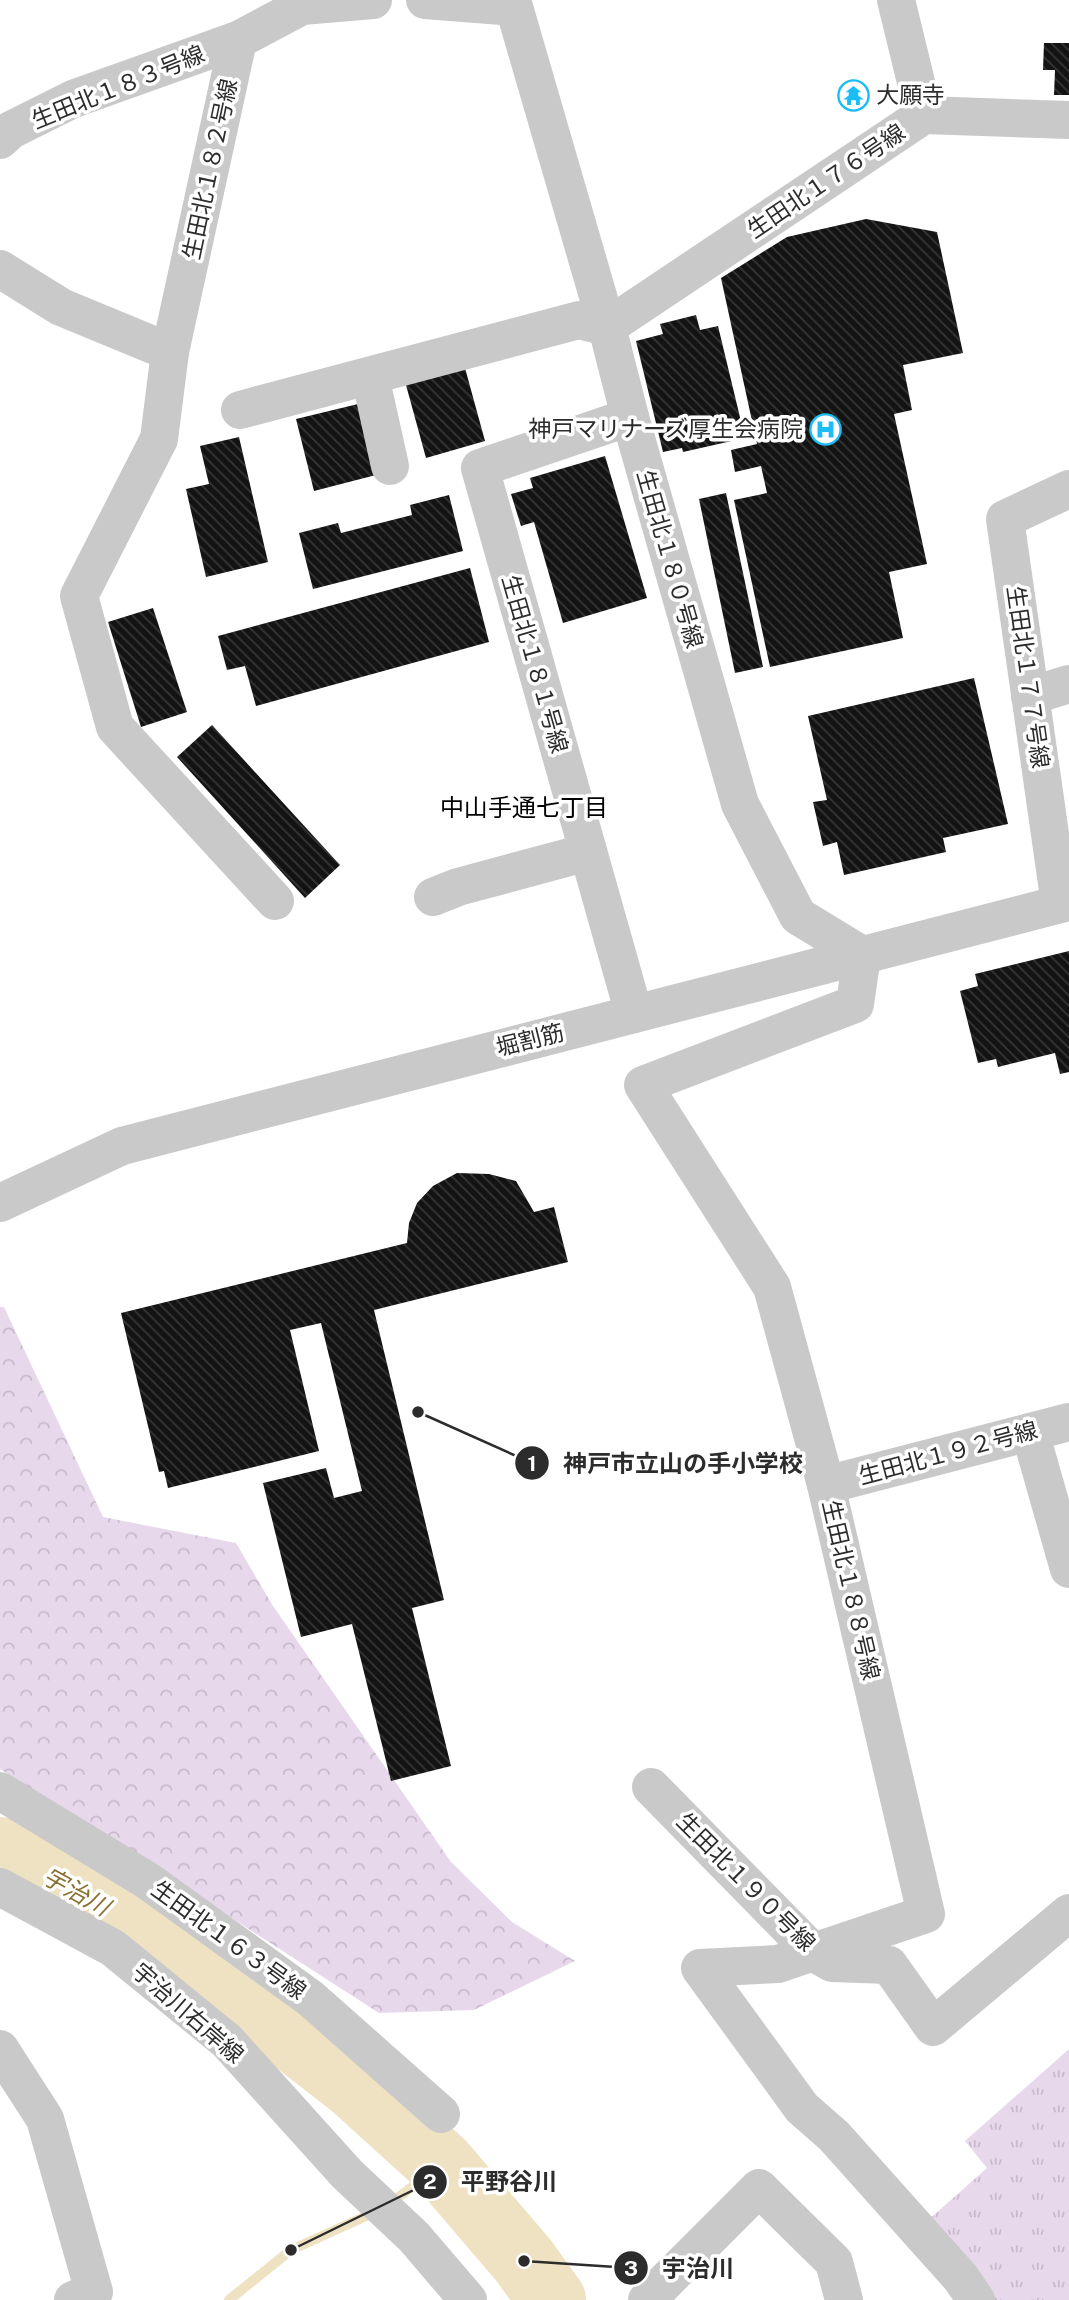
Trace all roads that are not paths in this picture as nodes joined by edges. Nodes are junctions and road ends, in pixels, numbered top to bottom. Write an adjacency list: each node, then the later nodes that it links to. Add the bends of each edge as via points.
1 (373, 0): 5 (street, via 302,6)
2 (425, 0): 4 (street)
3 (896, 0): 6 (street)
4 (512, 4): 10 (street, 生田北１８０号線)
5 (238, 40): 8 (street, 生田北１８３号線, via 73,99); 11 (street, 生田北１８２号線)
6 (924, 115): 7 (street, 生田北１７６号線); 10 (street, 生田北１７６号線)
7 (1069, 120)
8 (0, 140)
9 (0, 270): 11 (street, via 61,307)
10 (607, 327): 12 (street, via 579,320); 14 (street, 生田北１８０号線)
11 (170, 352): 21 (street, 生田北１８２号線, via 159,439 79,596 115,727)
12 (370, 376): 13 (street); 15 (street)
13 (240, 410)
14 (630, 417): 19 (street, 生田北１８１号線, via 480,468); 23 (street, 生田北１８０号線, via 740,804 798,916)
15 (390, 466)
16 (1069, 489): 18 (street, 生田北１７７号線, via 1006,519)
17 (1069, 684): 18 (street)
18 (1030, 696): 22 (street, 生田北１７７号線)
19 (588, 852): 20 (street); 24 (street, 生田北１８１号線)
20 (433, 897)
21 (275, 901)
22 (1065, 903): 23 (street, 堀割筋)
23 (862, 955): 24 (street, 堀割筋); 28 (street, 生田北１８８号線, via 855,1004 643,1085 772,1287)
24 (634, 1014): 25 (street, 堀割筋, via 122,1146)
25 (0, 1203)
26 (1069, 1422): 27 (street, 生田北１９２号線)
27 (1030, 1432): 28 (street, 生田北１９２号線); 29 (street)
28 (826, 1485): 34 (street, 生田北１８８号線, via 926,1914)
29 (1069, 1569)
30 (651, 1787): 34 (street, 生田北１９０号線)
31 (9, 1805): 36 (street, 生田北１６３号線, via 148,1881 310,1998)
32 (0, 1887): 39 (street, 宇治川右岸線, via 113,1948 227,2041)
33 (1069, 1913): 34 (street, 生田北１９０号線, via 933,2027 889,1965 832,1963)
34 (813, 1952): 41 (street, via 778,1964 700,1968 802,2108 834,2136)
35 (0, 2049): 38 (street, via 45,2119 94,2292)
36 (441, 2114)
37 (654, 2297): 40 (street, via 759,2188 834,2262)
38 (73, 2300)
39 (468, 2300)
40 (844, 2300)
41 (976, 2300)

